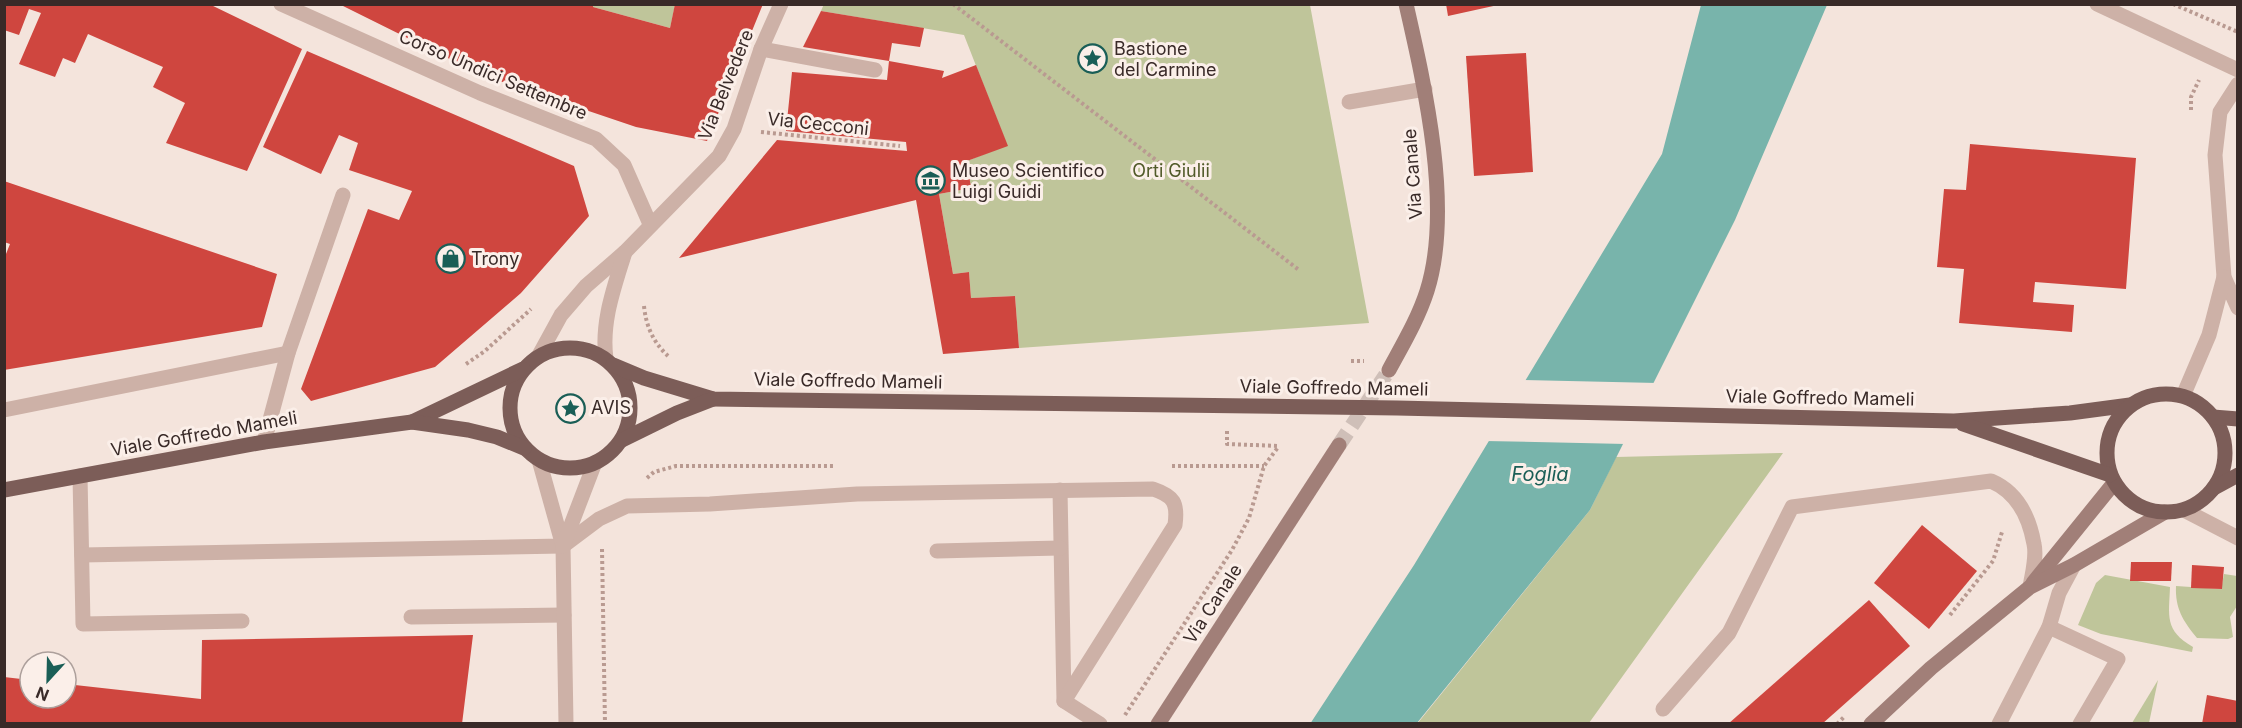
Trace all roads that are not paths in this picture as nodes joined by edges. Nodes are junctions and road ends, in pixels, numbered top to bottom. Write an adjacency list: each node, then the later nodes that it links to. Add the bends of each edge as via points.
1 (281, 4): 5 (street, Corso Undici Settembre)
2 (781, 4): 6 (street, Via Belvedere)
3 (1406, 4): 10 (street, Via Canale)
4 (2097, 4): 8 (street)
5 (311, 11): 13 (street, Corso Undici Settembre, via 480,93 596,139 624,165)
6 (761, 49): 7 (street); 13 (street, Via Belvedere, via 734,129 719,156)
7 (875, 70)
8 (2238, 70)
9 (2238, 84): 15 (street, via 2220,112 2215,155)
10 (1425, 89): 11 (street); 21 (street, Via Canale, via 1437,204 1434,258 1428,290)
11 (1349, 102)
12 (343, 195): 17 (street)
13 (650, 224): 14 (street, Via Belvedere)
14 (625, 252): 18 (street, Via Belvedere, via 586,286 561,315); 19 (street, Via Belvedere, via 603,337)
15 (2224, 277): 16 (street); 22 (street, via 2209,335)
16 (2238, 308)
17 (288, 353): 25 (street); 31 (street)
18 (538, 357): 19 (main road, Viale Goffredo Mameli, via 572,348 590,351); 20 (main road, Viale Goffredo Mameli)
19 (609, 362): 23 (main road, Viale Goffredo Mameli, via 644,378); 30 (main road, via 625,381 630,401 629,421)
20 (523, 369): 29 (main road, Viale Goffredo Mameli); 33 (main road, Viale Goffredo Mameli, via 514,383 509,417)
21 (1389, 370)
22 (2183, 396): 24 (main road, via 2146,396); 26 (main road, via 2200,404)
23 (713, 399): 28 (main road, Viale Goffredo Mameli, via 1397,408); 30 (main road, Viale Goffredo Mameli)
24 (2130, 405): 28 (main road, Viale Goffredo Mameli); 38 (main road, via 2116,418 2108,436 2106,455)
25 (4, 410)
26 (2213, 417): 27 (main road); 39 (main road, via 2226,453)
27 (2238, 419)
28 (1954, 421): 38 (main road, Viale Goffredo Mameli)
29 (412, 422): 31 (main road, Viale Goffredo Mameli); 33 (main road, Viale Goffredo Mameli, via 468,430)
30 (622, 440): 35 (main road, Viale Goffredo Mameli)
31 (264, 442): 36 (main road, Viale Goffredo Mameli)
32 (1339, 445): 59 (street, Via Canale)
33 (524, 448): 34 (main road, Viale Goffredo Mameli)
34 (539, 460): 35 (main road, Viale Goffredo Mameli, via 575,469); 45 (street)
35 (594, 465): 45 (street)
36 (80, 476): 40 (main road, Viale Goffredo Mameli); 48 (street)
37 (2238, 476): 39 (main road)
38 (2112, 479): 43 (main road, via 2127,498 2145,509); 50 (street)
39 (2214, 488): 42 (main road)
40 (4, 490)
41 (1060, 490): 45 (street, via 857,494 627,506 599,519); 46 (street); 55 (street, via 1153,489 1168,494 1177,509 1175,525)
42 (2184, 510): 43 (main road); 44 (street)
43 (2165, 513): 49 (street)
44 (2238, 538)
45 (563, 546): 48 (street); 51 (street)
46 (1060, 548): 47 (street); 55 (street)
47 (937, 551)
48 (82, 555): 53 (street, via 83,624)
49 (2074, 565): 50 (street); 54 (street)
50 (2030, 587): 56 (street, via 2035,545 2018,500 2006,487 1991,481 1792,507 1729,633); 60 (street)
51 (564, 615): 52 (street); 57 (street)
52 (411, 617)
53 (242, 621)
54 (2049, 627): 61 (street); 62 (street, via 2118,659)
55 (1064, 701): 58 (street)
56 (1663, 709)
57 (566, 723)
58 (1100, 723)
59 (1158, 723)
60 (1871, 723)
61 (1999, 723)
62 (2080, 723)

